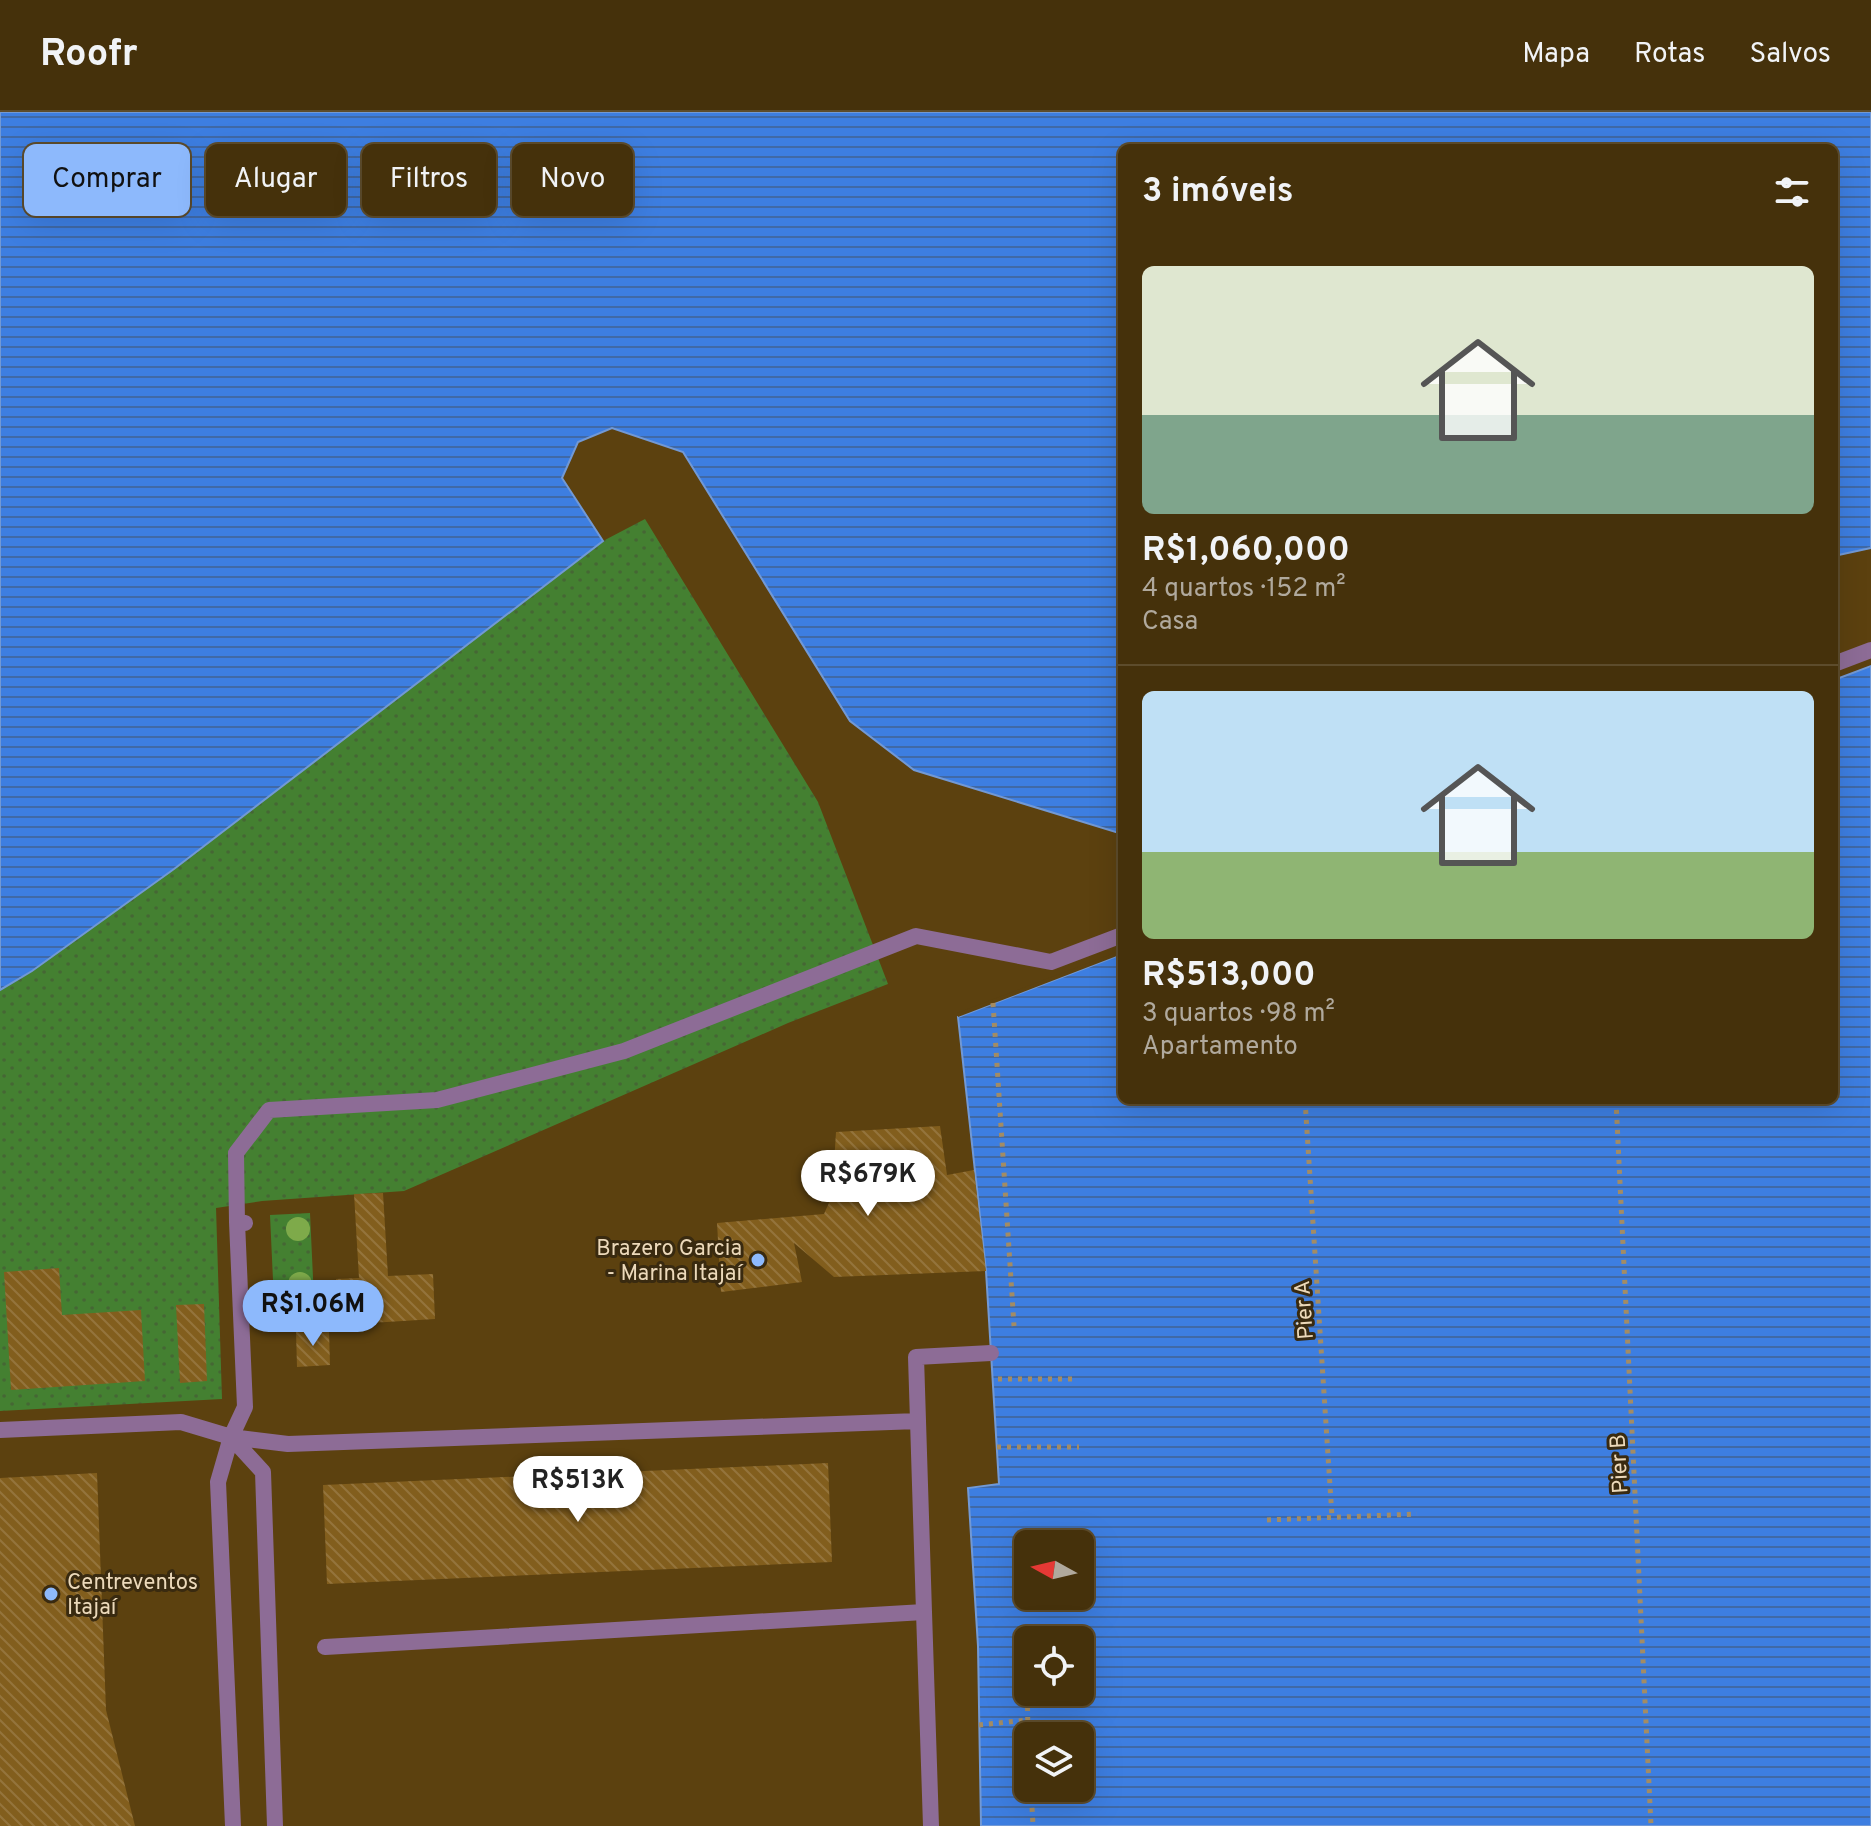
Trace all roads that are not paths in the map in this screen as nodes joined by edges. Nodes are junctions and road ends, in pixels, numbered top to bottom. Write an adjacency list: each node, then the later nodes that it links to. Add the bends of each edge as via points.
1 (1871, 650): 2 (lane)
2 (1838, 662)
3 (1118, 937): 7 (lane, via 1051,962 916,936 624,1051 437,1100 269,1110 236,1153 245,1407)
4 (991, 1353): 5 (lane, via 916,1357)
5 (918, 1421): 7 (lane, via 288,1444); 8 (lane)
6 (0, 1430): 7 (lane, via 181,1422)
7 (231, 1437): 10 (lane, via 218,1482); 11 (lane, via 263,1472)
8 (924, 1612): 9 (lane); 12 (lane)
9 (325, 1647)
10 (233, 1826)
11 (275, 1826)
12 (931, 1826)

